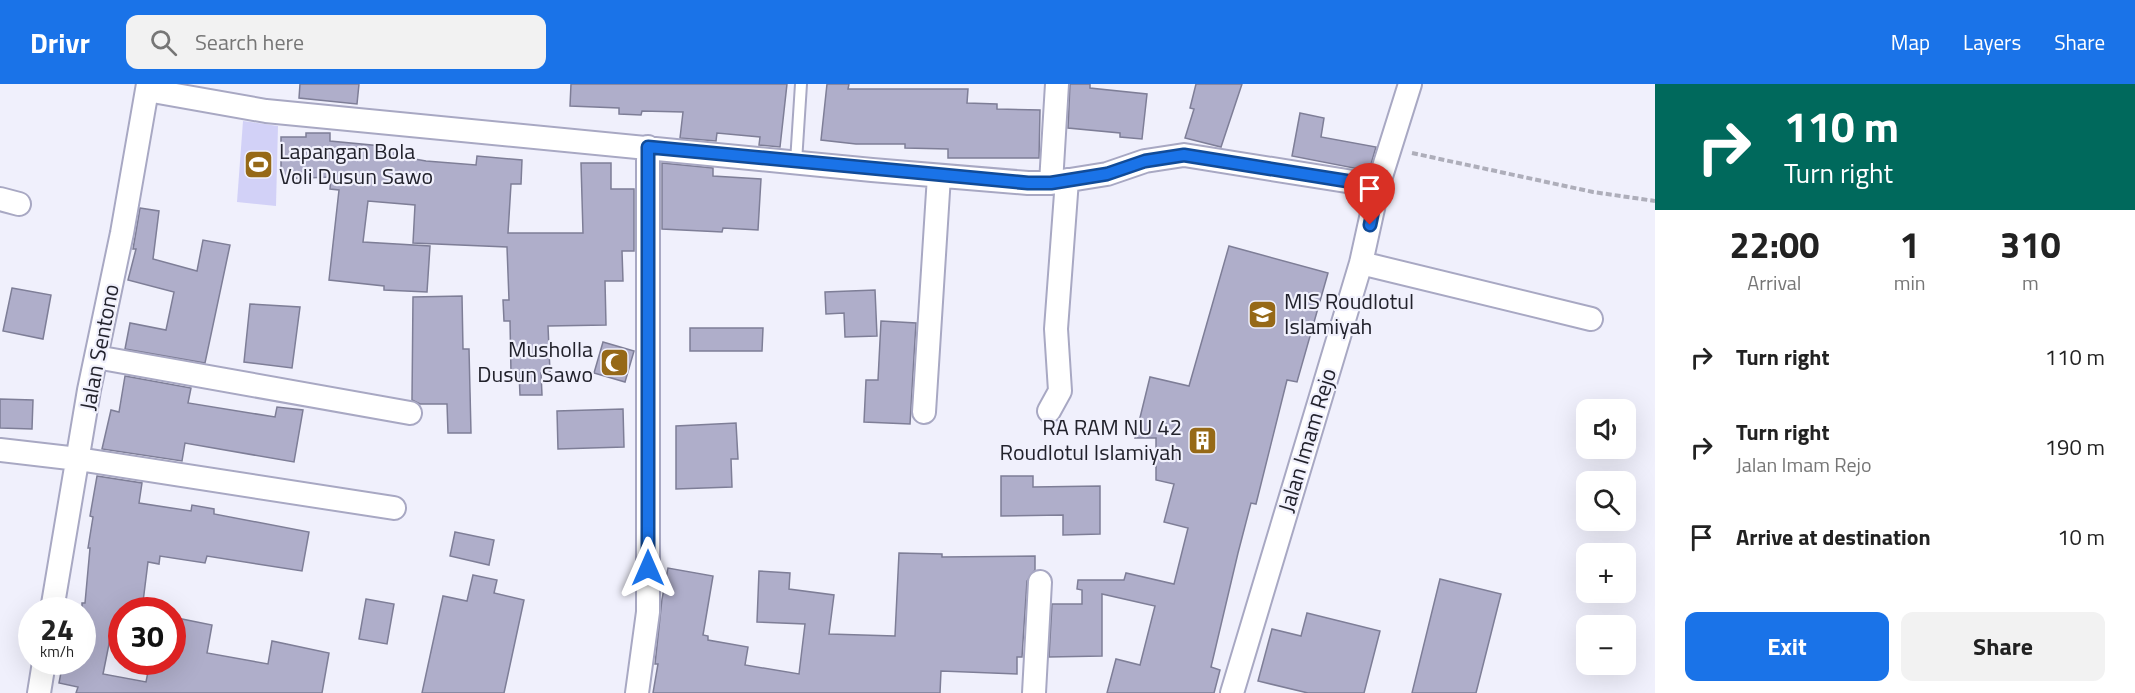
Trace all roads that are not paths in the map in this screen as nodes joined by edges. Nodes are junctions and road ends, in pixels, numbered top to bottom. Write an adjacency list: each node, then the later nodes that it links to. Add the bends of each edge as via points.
1 (801, 84): 6 (lane)
2 (1058, 84): 8 (street)
3 (1410, 84): 9 (street, Jalan Imam Rejo)
4 (148, 87): 5 (street, via 266,111); 12 (street, Jalan Sentono)
5 (648, 147): 6 (street); 23 (street, via 648,612)
6 (796, 162): 7 (street)
7 (939, 176): 8 (street); 15 (street)
8 (1059, 181): 9 (street, via 1184,155); 13 (street, via 1056,329 1060,392)
9 (1378, 186): 10 (street, Jalan Imam Rejo)
10 (1361, 264): 11 (street); 25 (street, Jalan Imam Rejo)
11 (1591, 319)
12 (96, 357): 14 (street); 17 (street, Jalan Sentono)
13 (1049, 411)
14 (410, 412)
15 (924, 412)
16 (0, 450): 17 (street)
17 (78, 459): 18 (street); 20 (street, Jalan Sentono)
18 (394, 508)
19 (1040, 582): 24 (street)
20 (54, 597)
21 (42, 675): 22 (street)
22 (39, 693)
23 (637, 693)
24 (1034, 693)
25 (1232, 693)

